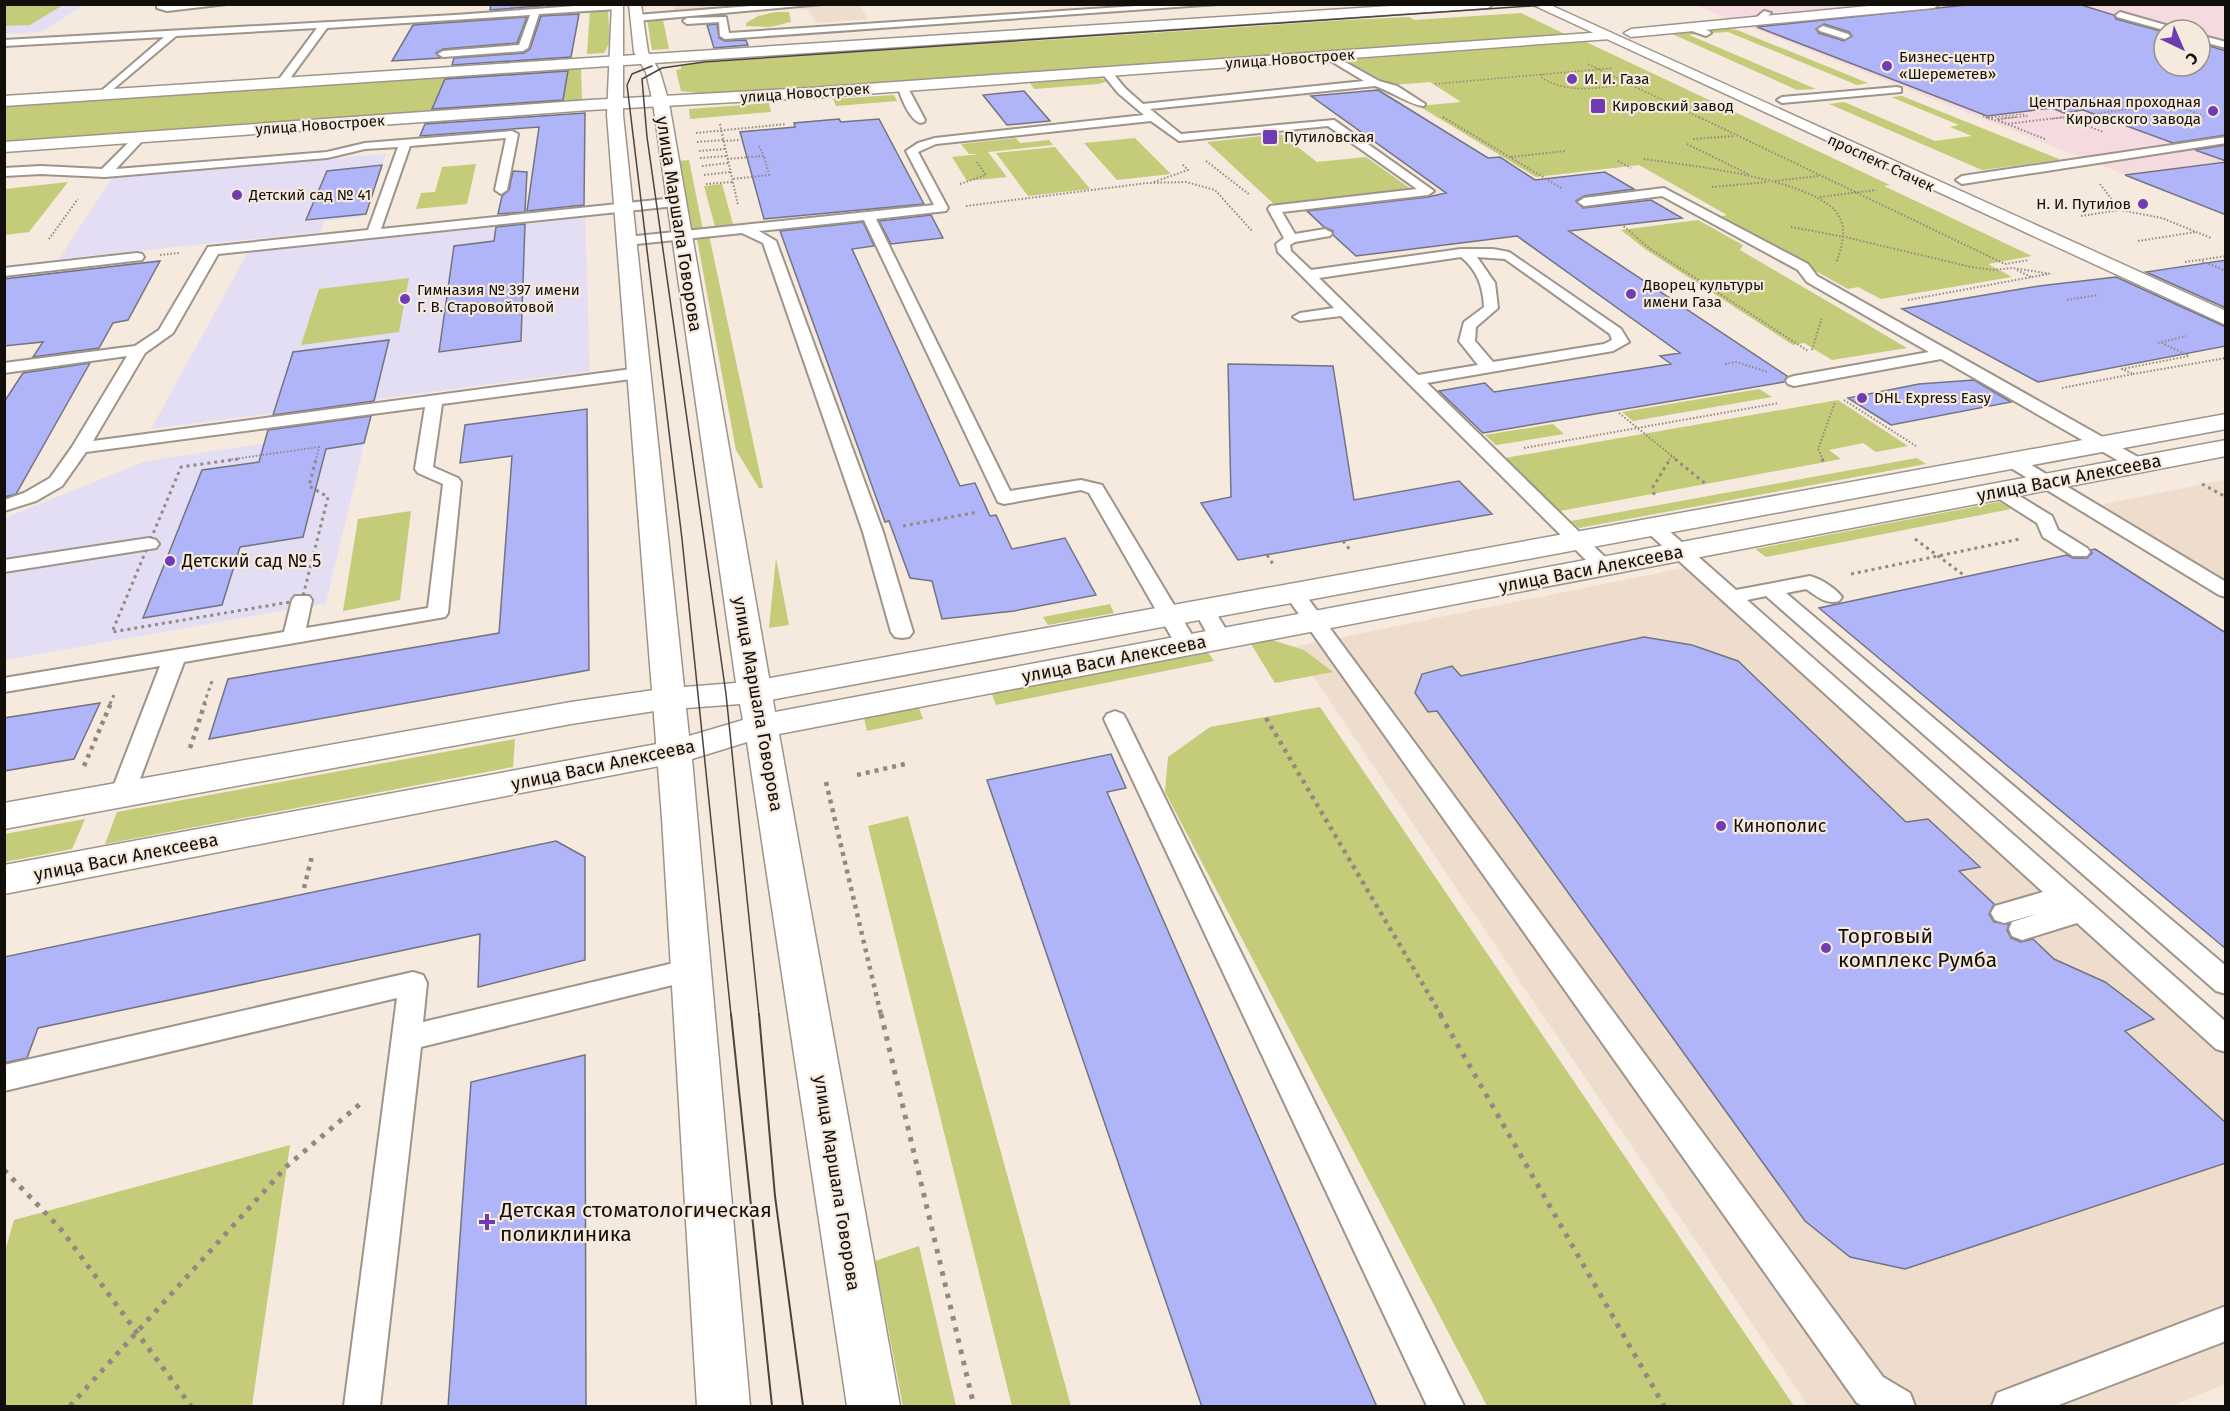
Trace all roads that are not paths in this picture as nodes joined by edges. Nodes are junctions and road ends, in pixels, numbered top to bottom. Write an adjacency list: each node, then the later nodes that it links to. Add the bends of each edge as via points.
1 (162, 4): 10 (lane, via 167,8)
2 (223, 4): 10 (lane)
3 (483, 4): 17 (lane)
4 (818, 4): 13 (lane)
5 (1214, 4): 12 (lane)
6 (1488, 4): 20 (street)
7 (1537, 4): 29 (street, проспект Стачек)
8 (1566, 4): 27 (street, проспект Стачек)
9 (1934, 4): 24 (street, via 1798,20 1764,17)
10 (216, 5): 16 (lane)
11 (617, 5): 14 (lane); 38 (street)
12 (1209, 5): 20 (lane); 23 (lane, via 975,16)
13 (635, 11): 37 (street, улица Маршала Говорова, via 641,52)
14 (535, 12): 17 (lane); 35 (lane, via 523,48)
15 (2120, 15): 22 (lane)
16 (204, 16)
17 (477, 16): 18 (lane)
18 (455, 18): 21 (lane); 35 (lane)
19 (687, 21): 23 (lane, via 723,19 725,36)
20 (1229, 21): 32 (street)
21 (325, 24): 26 (lane); 41 (lane)
22 (2152, 24)
23 (901, 26): 32 (lane)
24 (1692, 28): 27 (street); 28 (lane)
25 (1823, 28): 30 (lane)
26 (174, 33): 31 (lane); 47 (lane)
27 (1631, 33): 49 (street, проспект Стачек)
28 (1706, 33)
29 (1605, 36): 36 (street, улица Новостроек); 84 (street, проспект Стачек)
30 (1845, 36)
31 (25, 42): 33 (lane); 34 (lane)
32 (910, 42): 37 (street)
33 (4, 43)
34 (10, 53)
35 (443, 54): 39 (lane)
36 (1329, 56): 40 (street, улица Новостроек); 42 (lane)
37 (646, 59): 38 (street); 51 (street, улица Маршала Говорова)
38 (617, 61): 39 (street); 52 (street)
39 (433, 72): 41 (street)
40 (1106, 72): 43 (street, улица Новостроек); 54 (lane)
41 (282, 82): 47 (street)
42 (1375, 83): 53 (lane, via 1393,88); 54 (lane)
43 (902, 86): 51 (street, улица Новостроек); 59 (lane)
44 (1833, 86): 46 (lane)
45 (1897, 90): 46 (lane)
46 (1850, 93): 49 (lane); 50 (lane)
47 (105, 94): 48 (street)
48 (4, 100)
49 (1782, 100): 65 (street, проспект Стачек)
50 (1866, 100)
51 (661, 103): 52 (street, улица Новостроек); 68 (street, улица Маршала Говорова)
52 (614, 104): 56 (street, улица Новостроек); 70 (street)
53 (1420, 104)
54 (1141, 106): 55 (lane)
55 (1154, 117): 59 (lane); 77 (lane, via 1179,138 1330,122 1428,191 1274,209)
56 (378, 120): 57 (street, улица Новостроек); 61 (lane)
57 (139, 138): 62 (street, улица Новостроек); 64 (lane)
58 (2226, 140): 65 (lane)
59 (935, 141): 71 (lane, via 912,151 942,208)
60 (405, 143): 61 (lane); 66 (lane, via 512,134); 73 (lane)
61 (365, 146): 64 (lane, via 327,155)
62 (4, 147)
63 (4, 172): 64 (lane)
64 (105, 172)
65 (1962, 180): 67 (street, проспект Стачек)
66 (501, 190)
67 (1995, 194)
68 (675, 202): 70 (lane); 75 (street, улица Маршала Говорова)
69 (1584, 202): 86 (lane, via 1664,192 1803,267 1812,279)
70 (624, 207): 73 (lane); 76 (street)
71 (868, 216): 72 (lane); 116 (lane, via 1004,498 1081,485 1096,489)
72 (744, 229): 75 (lane); 118 (lane, via 769,241 873,532)
73 (373, 232): 85 (lane, via 213,249 165,333)
74 (1324, 233): 77 (lane)
75 (681, 236): 76 (lane); 125 (street, улица Маршала Говорова)
76 (627, 242): 89 (street)
77 (1287, 242): 81 (lane, via 1285,252)
78 (1465, 253): 81 (lane); 88 (lane, via 1483,269 1491,293 1491,308 1470,325 1467,341); 88 (lane, via 1509,256 1616,332 1621,342 1608,348)
79 (137, 257): 80 (lane)
80 (4, 272)
81 (1308, 274): 82 (lane)
82 (1345, 311): 83 (lane); 91 (lane)
83 (1300, 317)
84 (2226, 319)
85 (139, 351): 87 (lane); 95 (lane)
86 (1942, 354): 90 (lane); 94 (lane)
87 (4, 368)
88 (1489, 368): 91 (lane)
89 (639, 373): 92 (lane); 124 (street)
90 (1801, 379)
91 (1415, 380): 103 (lane)
92 (434, 400): 95 (lane); 119 (lane, via 424,469 452,482 438,613)
93 (2226, 421): 94 (street, улица Васи Алексеева)
94 (2103, 444): 97 (street, улица Васи Алексеева); 98 (lane)
95 (80, 448): 101 (lane, via 56,482)
96 (2226, 448): 98 (street, улица Васи Алексеева)
97 (2012, 461): 99 (lane); 102 (street, улица Васи Алексеева)
98 (2139, 465): 99 (street, улица Васи Алексеева)
99 (2046, 482): 100 (street, улица Васи Алексеева); 110 (lane)
100 (2000, 491): 105 (street, улица Васи Алексеева); 106 (lane, via 2045,520 2050,533)
101 (4, 506)
102 (1654, 513): 103 (street, улица Васи Алексеева); 105 (lane)
103 (1578, 541): 108 (lane); 111 (street, улица Васи Алексеева)
104 (149, 544): 107 (lane)
105 (1681, 552): 108 (street, улица Васи Алексеева); 112 (lane)
106 (2080, 552)
107 (4, 566)
108 (1603, 566): 117 (street, улица Васи Алексеева)
109 (1769, 588): 112 (lane); 113 (lane, via 1810,582); 134 (lane)
110 (2226, 591)
111 (1294, 593): 115 (street, улица Васи Алексеева); 117 (lane)
112 (1731, 597): 131 (lane)
113 (1832, 597)
114 (302, 600): 119 (lane)
115 (1204, 610): 116 (street, улица Васи Алексеева); 120 (lane)
116 (1171, 615): 121 (lane); 125 (street, улица Васи Алексеева)
117 (1313, 621): 120 (street, улица Васи Алексеева); 143 (lane, via 1870,1390)
118 (902, 632)
119 (293, 637): 122 (lane)
120 (1221, 639): 121 (street, улица Васи Алексеева)
121 (1187, 645): 125 (street, улица Васи Алексеева)
122 (175, 656): 123 (lane); 128 (lane)
123 (4, 685)
124 (668, 699): 125 (street, улица Васи Алексеева); 127 (street); 128 (street, улица Васи Алексеева)
125 (758, 709): 127 (street, улица Васи Алексеева); 141 (street, улица Маршала Говорова)
126 (1115, 719): 142 (lane)
127 (673, 753): 130 (street, улица Васи Алексеева); 133 (street)
128 (122, 795): 129 (street, улица Васи Алексеева)
129 (4, 816)
130 (4, 880)
131 (2073, 903): 132 (lane); 135 (lane)
132 (2013, 921)
133 (691, 970): 136 (lane); 140 (street)
134 (2226, 983)
135 (2226, 1040)
136 (405, 1052): 137 (lane, via 413,983); 139 (lane)
137 (4, 1078)
138 (2226, 1323): 144 (lane)
139 (362, 1407)
140 (723, 1407)
141 (874, 1407)
142 (1446, 1407)
143 (1897, 1407)
144 (2010, 1407)

